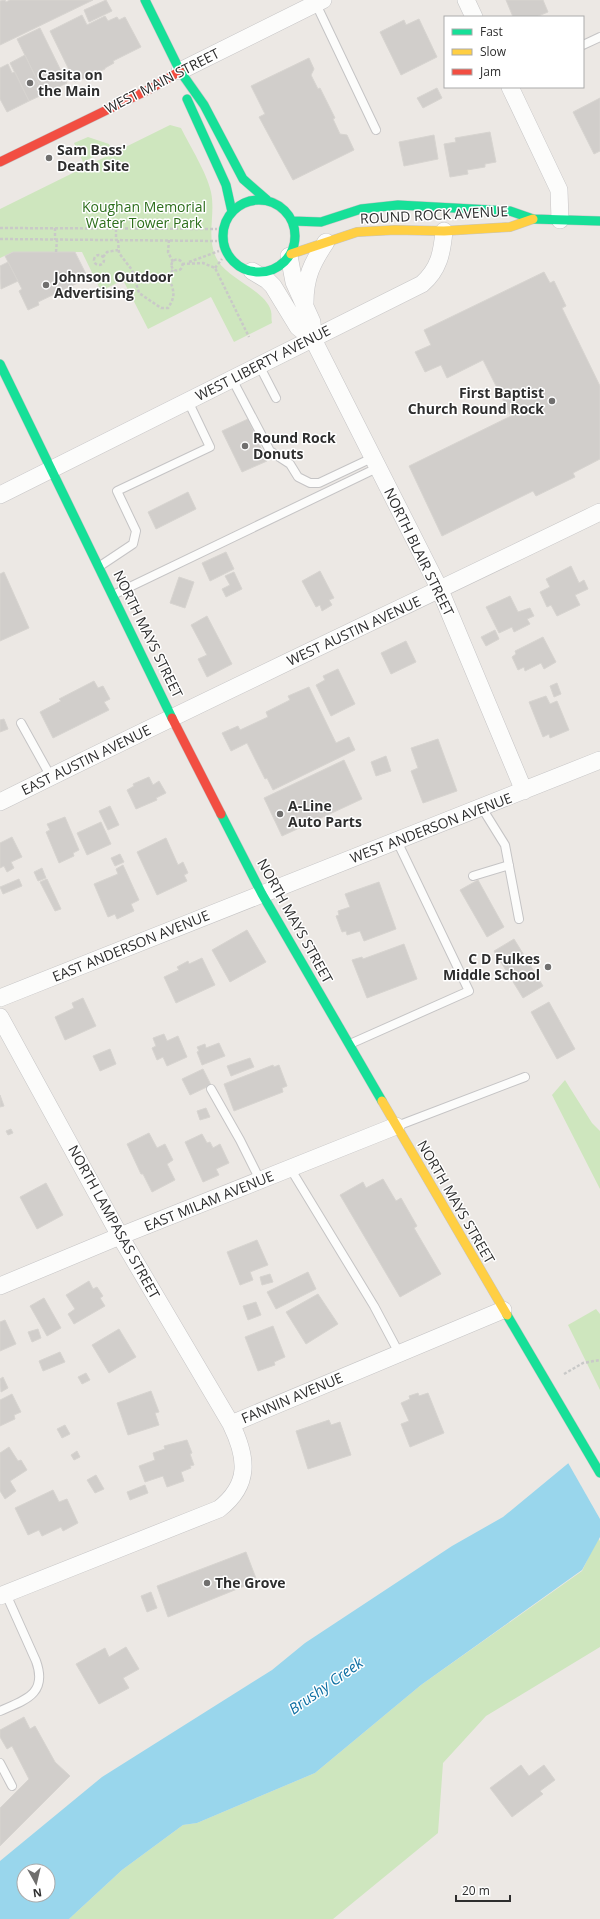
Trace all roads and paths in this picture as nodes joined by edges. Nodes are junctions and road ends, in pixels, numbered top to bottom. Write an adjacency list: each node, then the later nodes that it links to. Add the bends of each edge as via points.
1 (145, 0): 7 (street)
2 (466, 0): 4 (street)
3 (320, 2): 7 (street, WEST MAIN STREET); 9 (lane)
4 (474, 16)
5 (600, 37): 6 (lane)
6 (584, 45)
7 (180, 71): 10 (street, WEST MAIN STREET, via 152,88); 11 (street, via 204,105 242,179); 12 (street, via 190,108 226,185)
8 (510, 88): 14 (street, via 559,190)
9 (376, 130)
10 (0, 162)
11 (267, 200): 12 (street, via 254,200 242,204); 15 (street, via 288,213)
12 (232, 212): 39 (street, via 223,235 224,247 235,263)
13 (533, 219): 14 (street, ROUND ROCK AVENUE); 15 (street, ROUND ROCK AVENUE, via 510,212 398,204 361,209 322,222); 21 (street, ROUND ROCK AVENUE, via 510,227)
14 (560, 220): 16 (street, ROUND ROCK AVENUE)
15 (292, 221): 31 (street, via 296,236 295,246)
16 (600, 221)
17 (0, 228): 18 (path)
18 (55, 228): 19 (path); 23 (path)
19 (116, 229): 20 (path); 24 (path)
20 (217, 229)
21 (444, 231): 27 (street, ROUND ROCK AVENUE, via 357,232); 42 (street, WEST LIBERTY AVENUE, via 438,264 422,284)
22 (0, 239): 23 (path)
23 (56, 240): 24 (path); 30 (path)
24 (117, 240): 25 (path); 28 (path)
25 (169, 240): 26 (path); 34 (path, via 168,252)
26 (217, 241)
27 (326, 242): 31 (street, ROUND ROCK AVENUE); 40 (street, via 306,279)
28 (118, 250): 32 (path, via 110,251); 38 (path, via 132,270 140,295 163,308 168,308 174,298 169,278)
29 (219, 251): 35 (path)
30 (56, 252)
31 (290, 255): 39 (street, via 276,268); 40 (street, NORTH BLAIR STREET, via 294,282)
32 (103, 257)
33 (222, 259): 37 (path)
34 (173, 262): 36 (path, via 177,260); 38 (path)
35 (186, 263): 36 (path); 37 (path, via 203,263)
36 (182, 264): 38 (path, via 180,270)
37 (215, 268): 41 (path)
38 (173, 269)
39 (252, 272): 42 (street, NORTH BLAIR STREET, via 273,286 298,327)
40 (305, 306): 42 (street, NORTH BLAIR STREET, via 312,322)
41 (249, 337)
42 (313, 339): 44 (street, WEST LIBERTY AVENUE); 48 (street, NORTH BLAIR STREET)
43 (0, 364): 49 (street, NORTH MAYS STREET)
44 (259, 365): 45 (street, WEST LIBERTY AVENUE); 46 (lane)
45 (232, 378): 47 (street, WEST LIBERTY AVENUE); 48 (lane, via 270,451 290,464 298,477 310,483 319,483)
46 (276, 398)
47 (188, 401): 49 (street, WEST LIBERTY AVENUE); 52 (lane, via 210,447 117,491 136,531 133,544)
48 (374, 463): 53 (street, NORTH BLAIR STREET); 54 (lane)
49 (52, 470): 50 (street, WEST LIBERTY AVENUE); 52 (street, NORTH MAYS STREET)
50 (0, 495)
51 (600, 512): 53 (street, WEST AUSTIN AVENUE)
52 (100, 566): 54 (street, NORTH MAYS STREET)
53 (440, 590): 55 (street, WEST AUSTIN AVENUE); 59 (street, NORTH BLAIR STREET)
54 (113, 595): 55 (street, NORTH MAYS STREET)
55 (172, 717): 58 (street, EAST AUSTIN AVENUE); 65 (street, NORTH MAYS STREET)
56 (21, 723): 58 (lane)
57 (600, 760): 59 (street, WEST ANDERSON AVENUE)
58 (51, 777): 60 (street, EAST AUSTIN AVENUE)
59 (524, 791): 61 (street, WEST ANDERSON AVENUE)
60 (0, 802)
61 (482, 808): 62 (street, WEST ANDERSON AVENUE); 63 (lane, via 505,845)
62 (397, 841): 65 (street, WEST ANDERSON AVENUE); 69 (lane, via 469,991)
63 (509, 865): 64 (lane); 66 (lane)
64 (473, 876)
65 (262, 894): 67 (street, EAST ANDERSON AVENUE); 69 (street, NORTH MAYS STREET)
66 (519, 919)
67 (0, 998)
68 (0, 1017): 75 (street, NORTH LAMPASAS STREET)
69 (349, 1045): 72 (street, NORTH MAYS STREET)
70 (525, 1077): 72 (lane)
71 (210, 1089): 74 (lane)
72 (396, 1126): 73 (street, EAST MILAM AVENUE); 77 (street, NORTH MAYS STREET)
73 (290, 1168): 74 (street, EAST MILAM AVENUE); 78 (lane, via 374,1306)
74 (260, 1180): 75 (street, EAST MILAM AVENUE)
75 (120, 1236): 76 (street, EAST MILAM AVENUE); 81 (street, NORTH LAMPASAS STREET)
76 (0, 1286)
77 (503, 1310): 78 (street, FANNIN AVENUE); 80 (street, NORTH MAYS STREET)
78 (399, 1353): 81 (street, FANNIN AVENUE)
79 (600, 1360): 80 (path, via 584,1363)
80 (548, 1383): 82 (street, NORTH MAYS STREET)
81 (231, 1424): 83 (street, FANNIN AVENUE, via 243,1456 242,1478 234,1495 219,1509)
82 (600, 1473)
83 (3, 1595): 84 (lane, via 36,1661 39,1678 34,1693 29,1698)
84 (0, 1711)
85 (0, 1763): 86 (lane)
86 (12, 1786)

